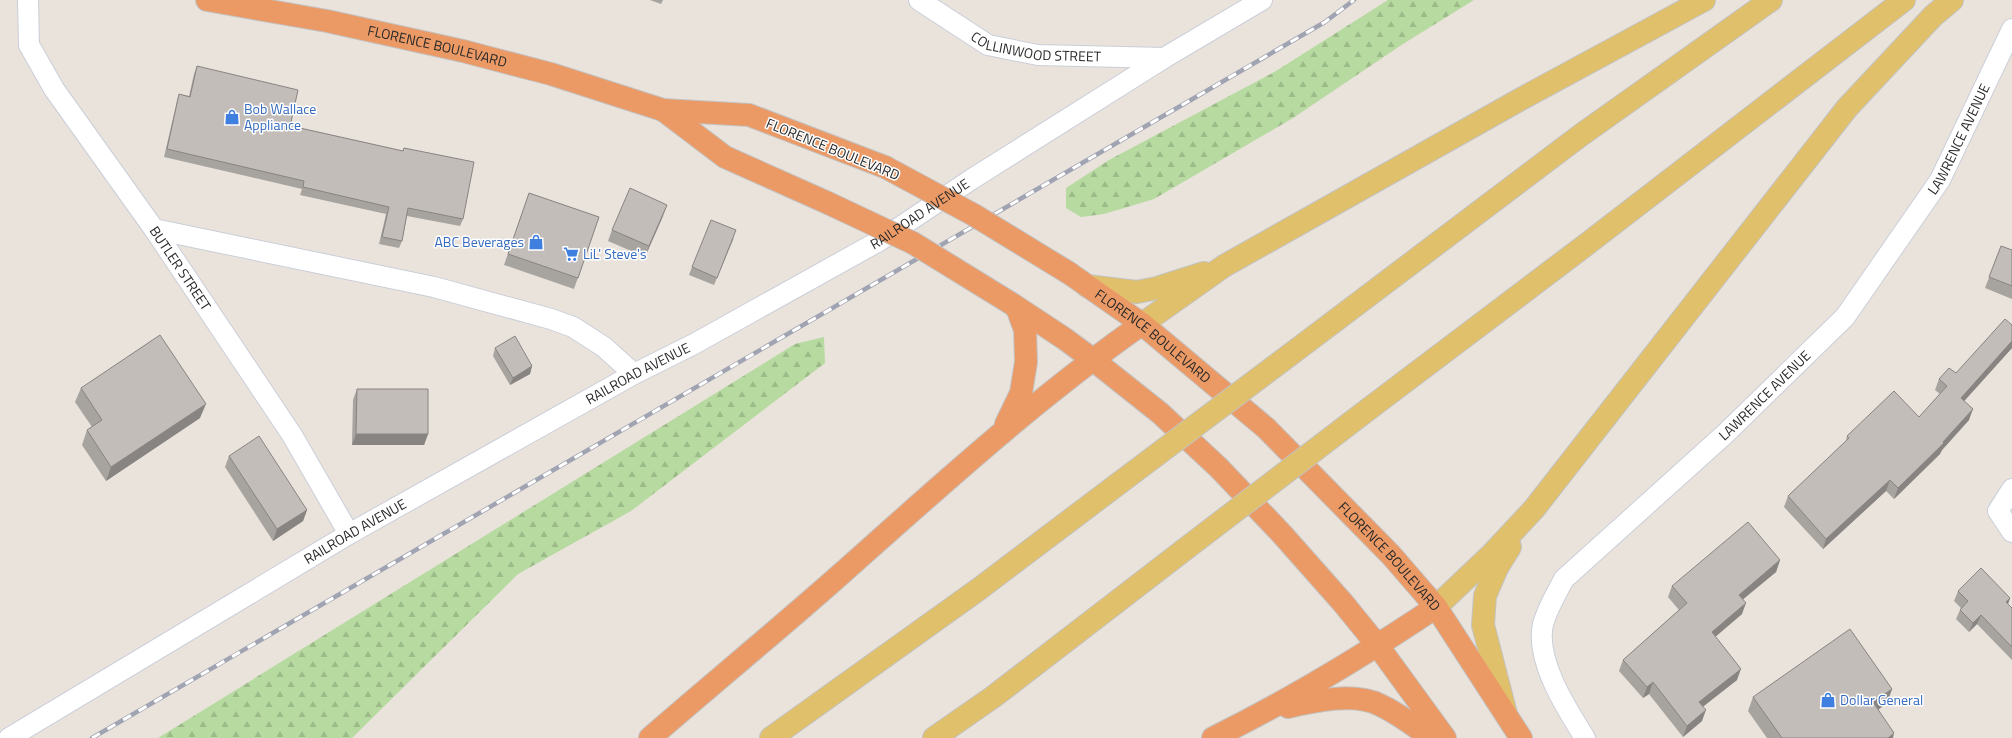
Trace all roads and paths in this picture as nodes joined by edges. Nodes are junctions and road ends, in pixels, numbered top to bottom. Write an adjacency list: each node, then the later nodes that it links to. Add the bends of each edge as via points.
1 (28, 0): 13 (street, BUTLER STREET, via 29,46 54,89)
2 (207, 0): 9 (highway, FLORENCE BOULEVARD)
3 (919, 0): 11 (street, COLLINWOOD STREET, via 988,45 1038,55)
4 (1262, 0): 11 (street, RAILROAD AVENUE)
5 (1704, 0): 14 (main road, via 1521,98)
6 (1771, 0): 31 (main road, bridge, via 1581,135 978,589)
7 (1904, 0): 32 (main road, bridge, via 993,697)
8 (1952, 0): 22 (main road, via 1933,16 1847,108)
9 (237, 3): 12 (highway, FLORENCE BOULEVARD, via 464,51 551,74)
10 (2012, 29): 37 (street, LAWRENCE AVENUE, via 1940,180 1845,317 1725,434 1564,579 1550,603 1543,626 1543,653 1553,681)
11 (1164, 58): 19 (street, RAILROAD AVENUE, via 879,241 694,344)
12 (663, 110): 15 (highway, FLORENCE BOULEVARD, bridge, via 749,115 885,167 974,215); 16 (highway, FLORENCE BOULEVARD, bridge, via 725,157 913,243)
13 (154, 229): 19 (street, via 434,287 544,317 573,328 604,347); 24 (street, BUTLER STREET, via 292,435)
14 (1224, 266): 15 (main road, via 1179,282 1137,292); 17 (main road)
15 (1087, 286): 17 (highway, FLORENCE BOULEVARD)
16 (1014, 306): 18 (highway, FLORENCE BOULEVARD); 20 (highway, via 1025,330 1026,362 1021,393)
17 (1142, 324): 18 (highway); 25 (highway, FLORENCE BOULEVARD, via 1266,428 1391,555)
18 (1092, 359): 20 (highway); 26 (highway, FLORENCE BOULEVARD, via 1160,413 1218,468 1282,533)
19 (634, 374): 24 (street, RAILROAD AVENUE)
20 (1002, 431): 30 (highway, via 804,607)
21 (2012, 489): 23 (street, via 1998,511)
22 (1534, 509): 25 (main road, via 1492,554); 28 (main road, via 1497,568 1485,596 1482,625)
23 (2012, 532)
24 (349, 534): 29 (street, RAILROAD AVENUE)
25 (1436, 607): 26 (highway); 28 (highway, FLORENCE BOULEVARD)
26 (1378, 646): 27 (highway); 35 (highway, FLORENCE BOULEVARD)
27 (1265, 712): 33 (highway); 34 (highway, via 1323,700 1359,700 1379,704)
28 (1507, 717): 36 (highway, FLORENCE BOULEVARD)
29 (9, 738)
30 (650, 738)
31 (771, 738)
32 (934, 738)
33 (1213, 738)
34 (1432, 738)
35 (1445, 738)
36 (1521, 738)
37 (1584, 738)

